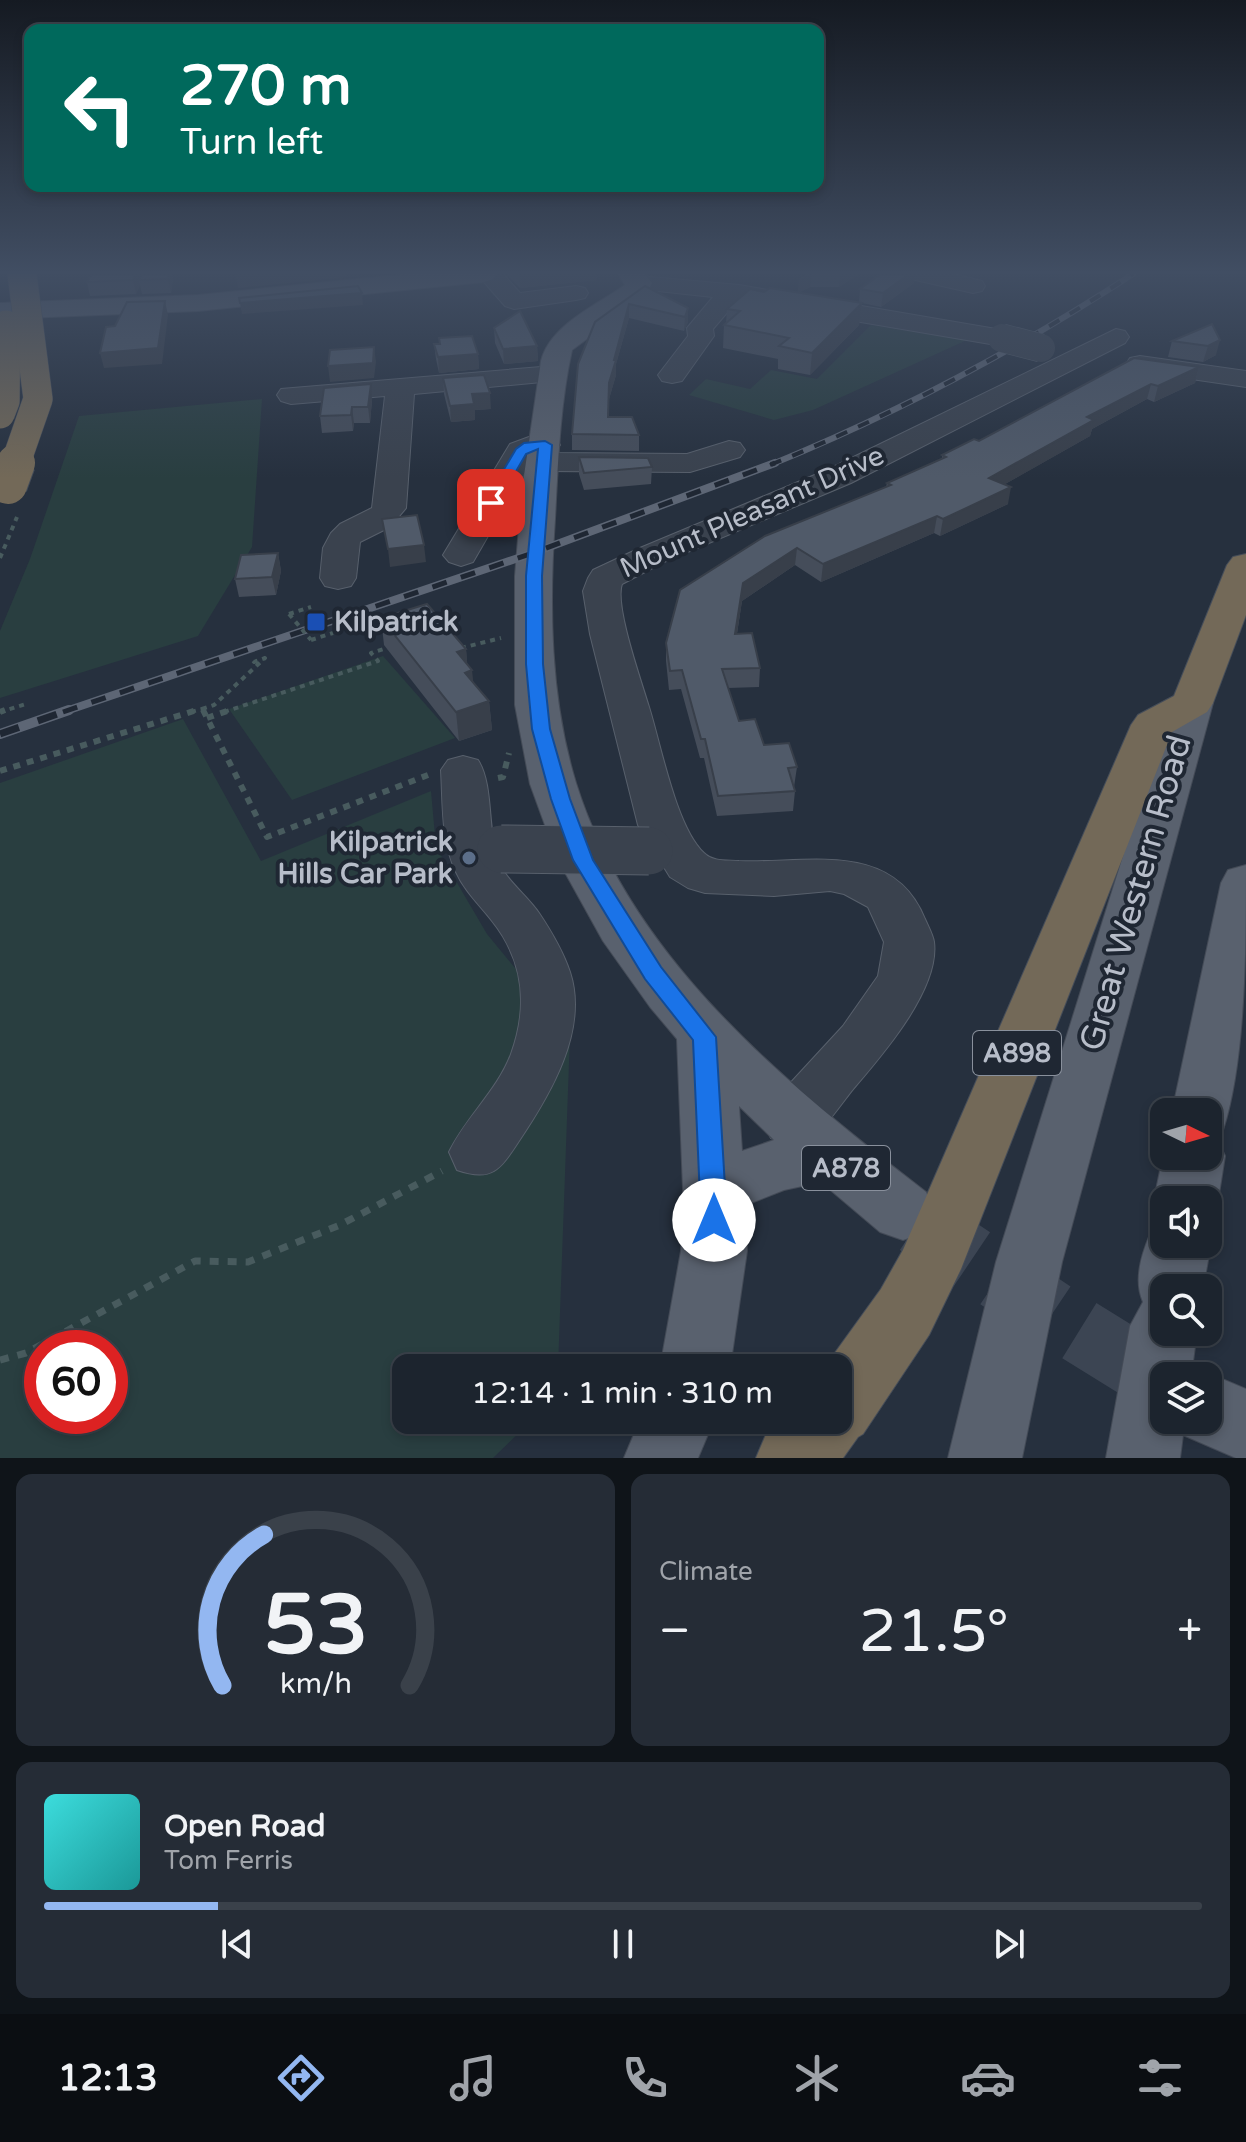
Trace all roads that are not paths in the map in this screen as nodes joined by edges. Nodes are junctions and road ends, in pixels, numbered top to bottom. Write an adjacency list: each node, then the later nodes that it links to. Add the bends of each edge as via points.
1 (7, 342): 13 (highway, bridge)
2 (31, 342): 16 (highway, bridge, via 38,399)
3 (563, 342): 8 (main road, A878)
4 (697, 342): 9 (street)
5 (1018, 342): 7 (street, bridge)
6 (1106, 342): 7 (street, Mount Pleasant Drive)
7 (1081, 355): 10 (street); 23 (street, Mount Pleasant Drive, via 840,476 606,578 601,591 609,634 661,825)
8 (553, 374): 11 (street); 15 (main road, A878)
9 (672, 375)
10 (1246, 379)
11 (400, 386): 12 (street); 19 (street, via 389,508 380,522 343,540)
12 (291, 395)
13 (0, 414)
14 (729, 450): 15 (street, via 690,463)
15 (544, 453): 17 (street, via 529,446 521,451); 25 (main road, A878, via 534,576 537,705 549,762 583,860 653,973)
16 (0, 505)
17 (461, 555)
18 (1246, 565): 20 (highway, Great Western Road)
19 (338, 578)
20 (1192, 703): 33 (highway, A898, via 1153,725 928,1269); 40 (main road, Great Western Road, via 1029,1262)
21 (464, 778): 22 (street)
22 (486, 849): 23 (street, bridge); 28 (street, via 481,875 537,951 548,978 548,1016 542,1046 509,1114)
23 (663, 850): 27 (street, Mount Pleasant Drive, via 705,876 774,879 830,874 859,881 885,895 899,915 909,942 903,980 862,1041)
24 (1246, 883): 26 (main road)
25 (705, 1037): 27 (main road, A878); 29 (main road)
26 (1205, 1098)
27 (810, 1138): 29 (main road, via 802,1157); 30 (main road, A878)
28 (478, 1152)
29 (714, 1189): 32 (main road, via 714,1251)
30 (903, 1212)
31 (1161, 1346): 41 (main road)
32 (697, 1354)
33 (852, 1389)
34 (1222, 1415): 35 (main road)
35 (1246, 1426)
36 (672, 1434): 38 (main road)
37 (816, 1434): 39 (highway)
38 (661, 1458)
39 (793, 1458)
40 (985, 1458)
41 (1143, 1458)

